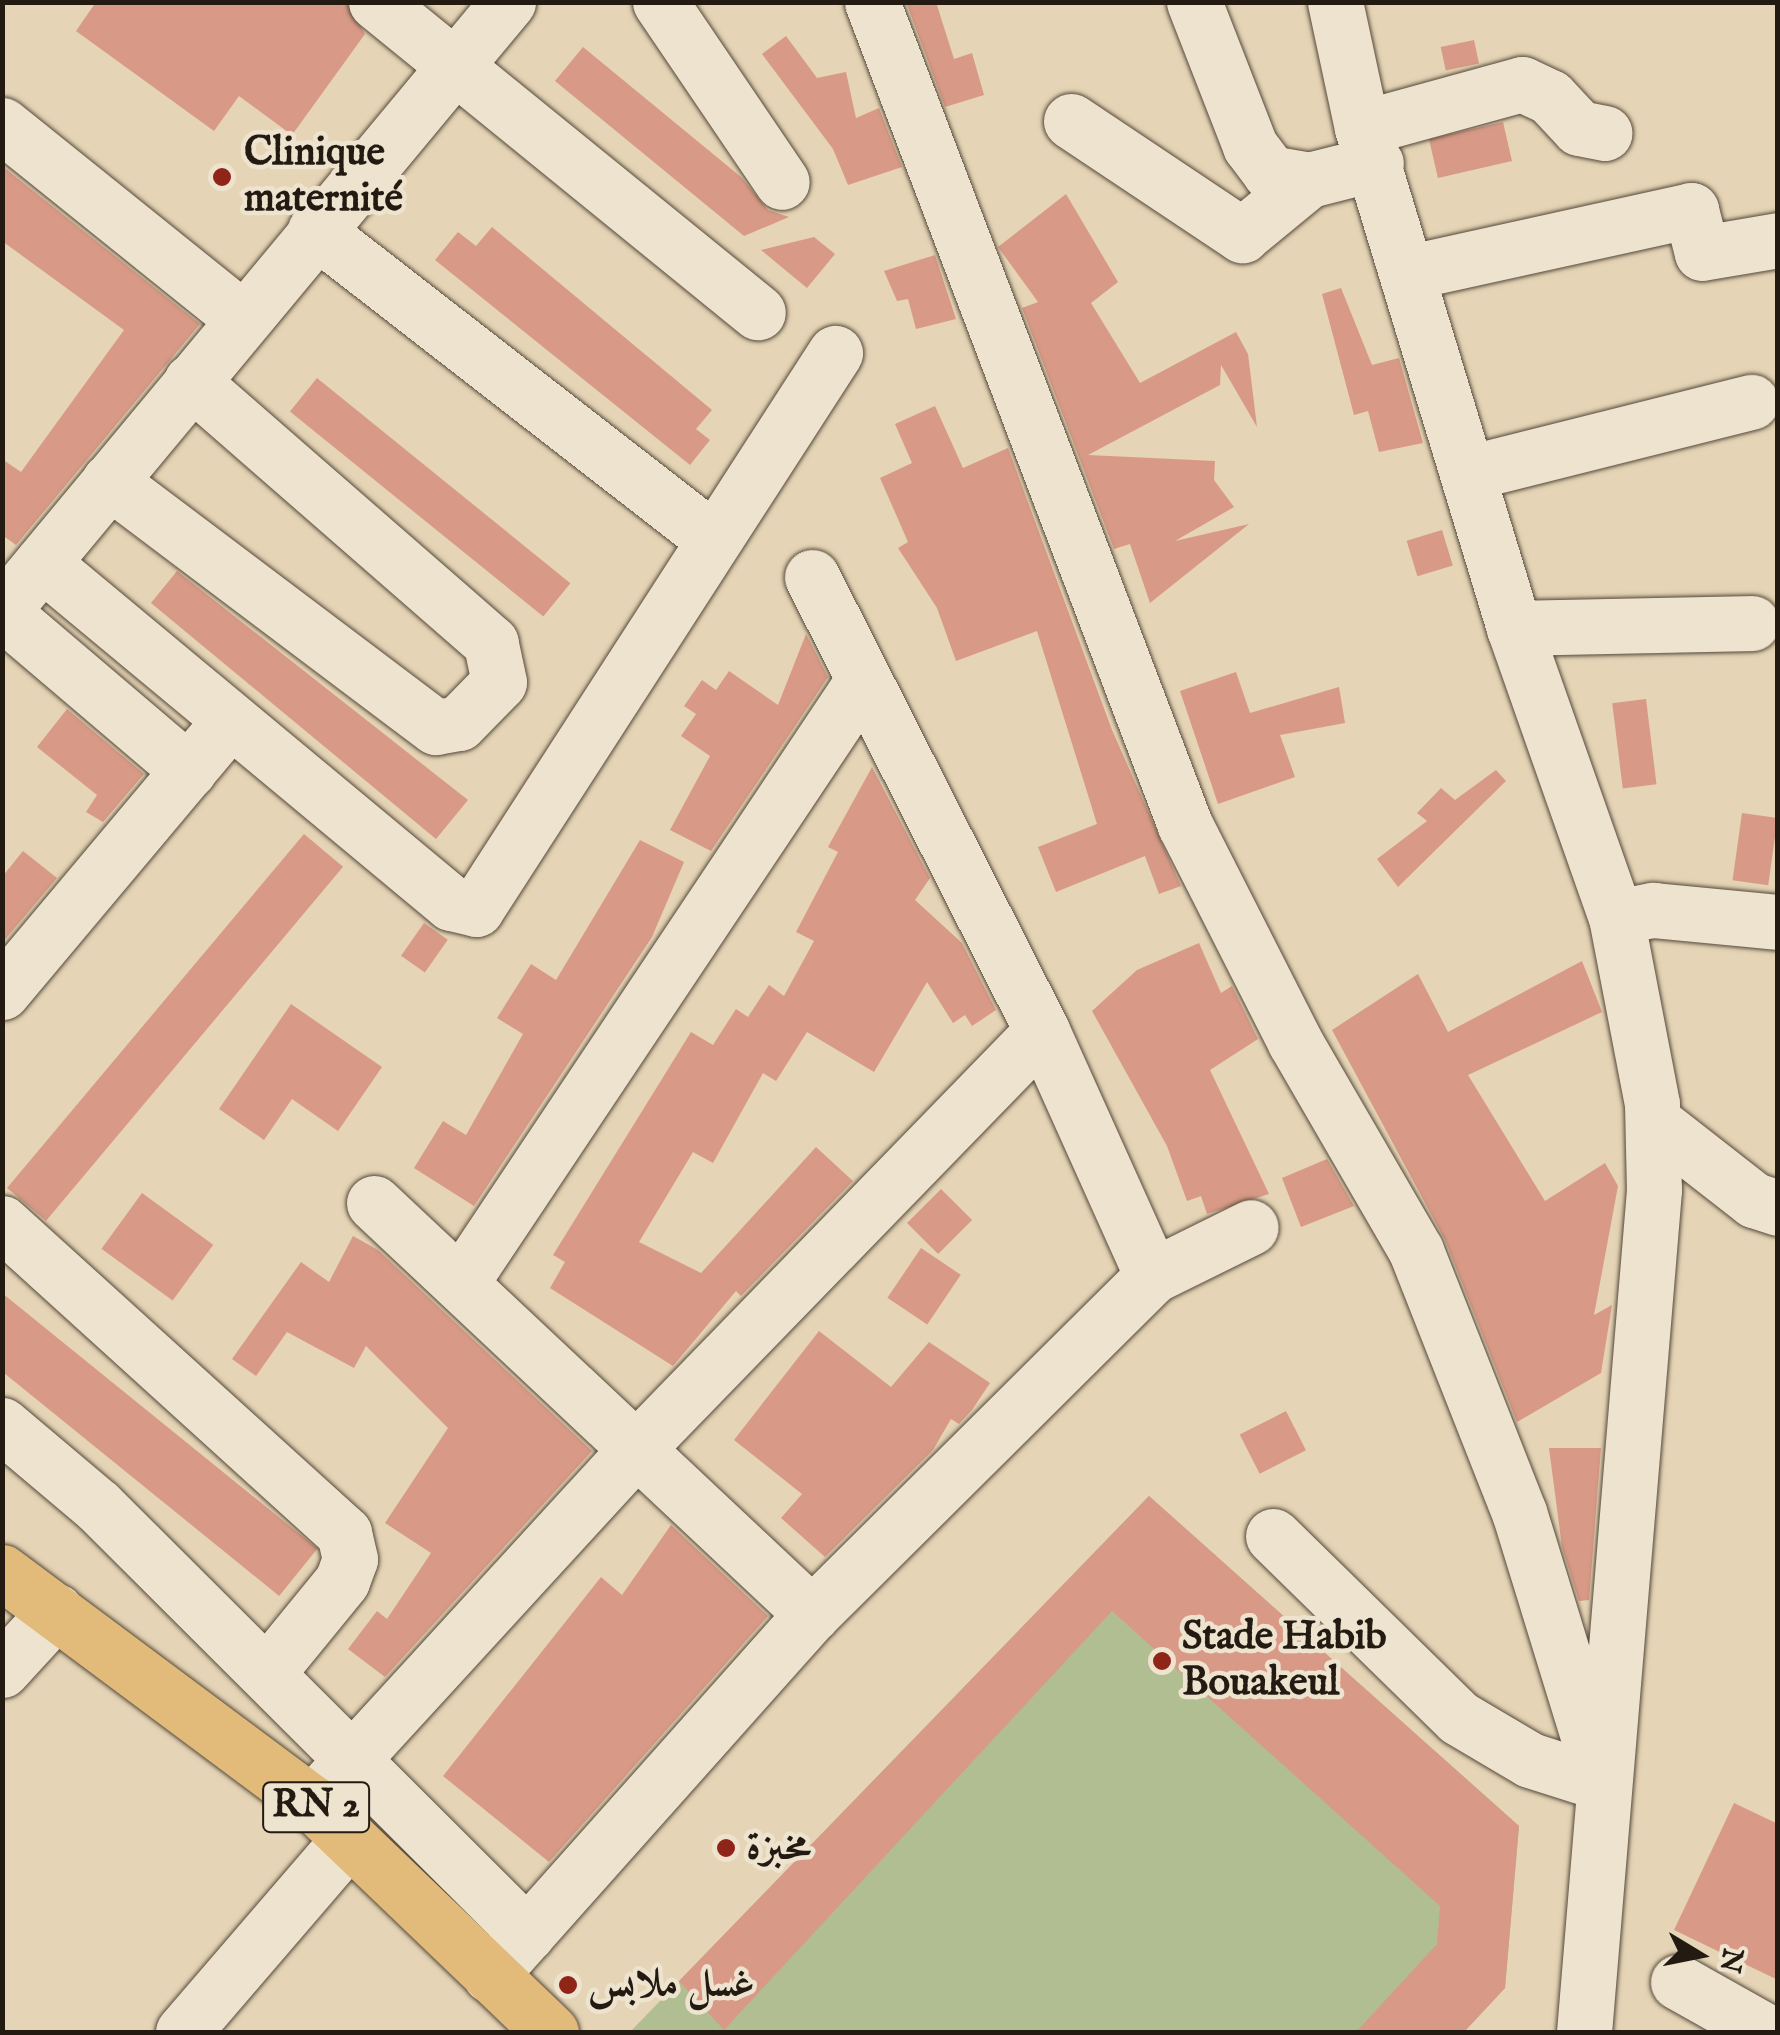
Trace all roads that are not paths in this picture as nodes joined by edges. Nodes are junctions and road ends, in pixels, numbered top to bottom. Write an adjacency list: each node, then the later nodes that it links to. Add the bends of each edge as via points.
1 (376, 2): 7 (street)
2 (508, 2): 7 (street)
3 (660, 2): 13 (street)
4 (872, 2): 54 (street, via 1185,824 1295,1042 1416,1251 1520,1512)
5 (1194, 2): 12 (street, via 1257,161 1270,173)
6 (1341, 4): 11 (street)
7 (452, 63): 14 (street); 17 (street)
8 (1071, 122): 12 (street, via 1242,235)
9 (2, 124): 18 (street)
10 (1604, 134): 11 (street, via 1579,128 1550,98 1522,84)
11 (1369, 146): 12 (street); 16 (street)
12 (1309, 180)
13 (782, 182)
14 (315, 230): 18 (street); 24 (street)
15 (1778, 240): 16 (street, via 1702,254 1691,210)
16 (1410, 272): 22 (street)
17 (758, 312)
18 (242, 318): 20 (street)
19 (835, 353): 24 (street)
20 (191, 381): 23 (street); 23 (street, via 490,643 499,682 459,723 436,727)
21 (1751, 402): 22 (street)
22 (1472, 472): 29 (street)
23 (109, 480): 25 (street)
24 (713, 539): 31 (street, via 476,909 451,904)
25 (42, 563): 27 (street); 31 (street)
26 (812, 577): 30 (street)
27 (2, 612): 32 (street)
28 (1752, 623): 29 (street)
29 (1514, 628): 33 (street)
30 (862, 682): 36 (street); 43 (street)
31 (229, 722): 32 (street)
32 (189, 771): 35 (street)
33 (1616, 917): 34 (street, via 1653,910); 37 (street)
34 (1778, 922)
35 (2, 992)
36 (1042, 1032): 42 (street); 45 (street)
37 (1654, 1122): 39 (street, via 1754,1200); 54 (street)
38 (374, 1204): 43 (street)
39 (1778, 1208)
40 (2, 1224): 52 (street, via 344,1533 350,1559 342,1580)
41 (1251, 1227): 42 (street)
42 (1152, 1276): 50 (street)
43 (462, 1281): 45 (street)
44 (2, 1426): 52 (street, via 98,1506)
45 (635, 1450): 50 (street); 53 (street)
46 (1273, 1536): 54 (street, via 1459,1718 1530,1760)
47 (2, 1555): 49 (highway, RN 2)
48 (2, 1572): 49 (highway, RN 2)
49 (56, 1611): 51 (street); 55 (highway, RN 2)
50 (812, 1614): 56 (street)
51 (2, 1670)
52 (268, 1674): 53 (street)
53 (356, 1761): 55 (street); 56 (street)
54 (1602, 1782): 61 (street)
55 (330, 1821): 57 (highway, RN 2); 59 (street)
56 (527, 1934): 57 (street)
57 (490, 1976): 60 (highway, RN 2)
58 (1678, 1982): 62 (street)
59 (182, 2032)
60 (551, 2032)
61 (1584, 2032)
62 (1767, 2032)

